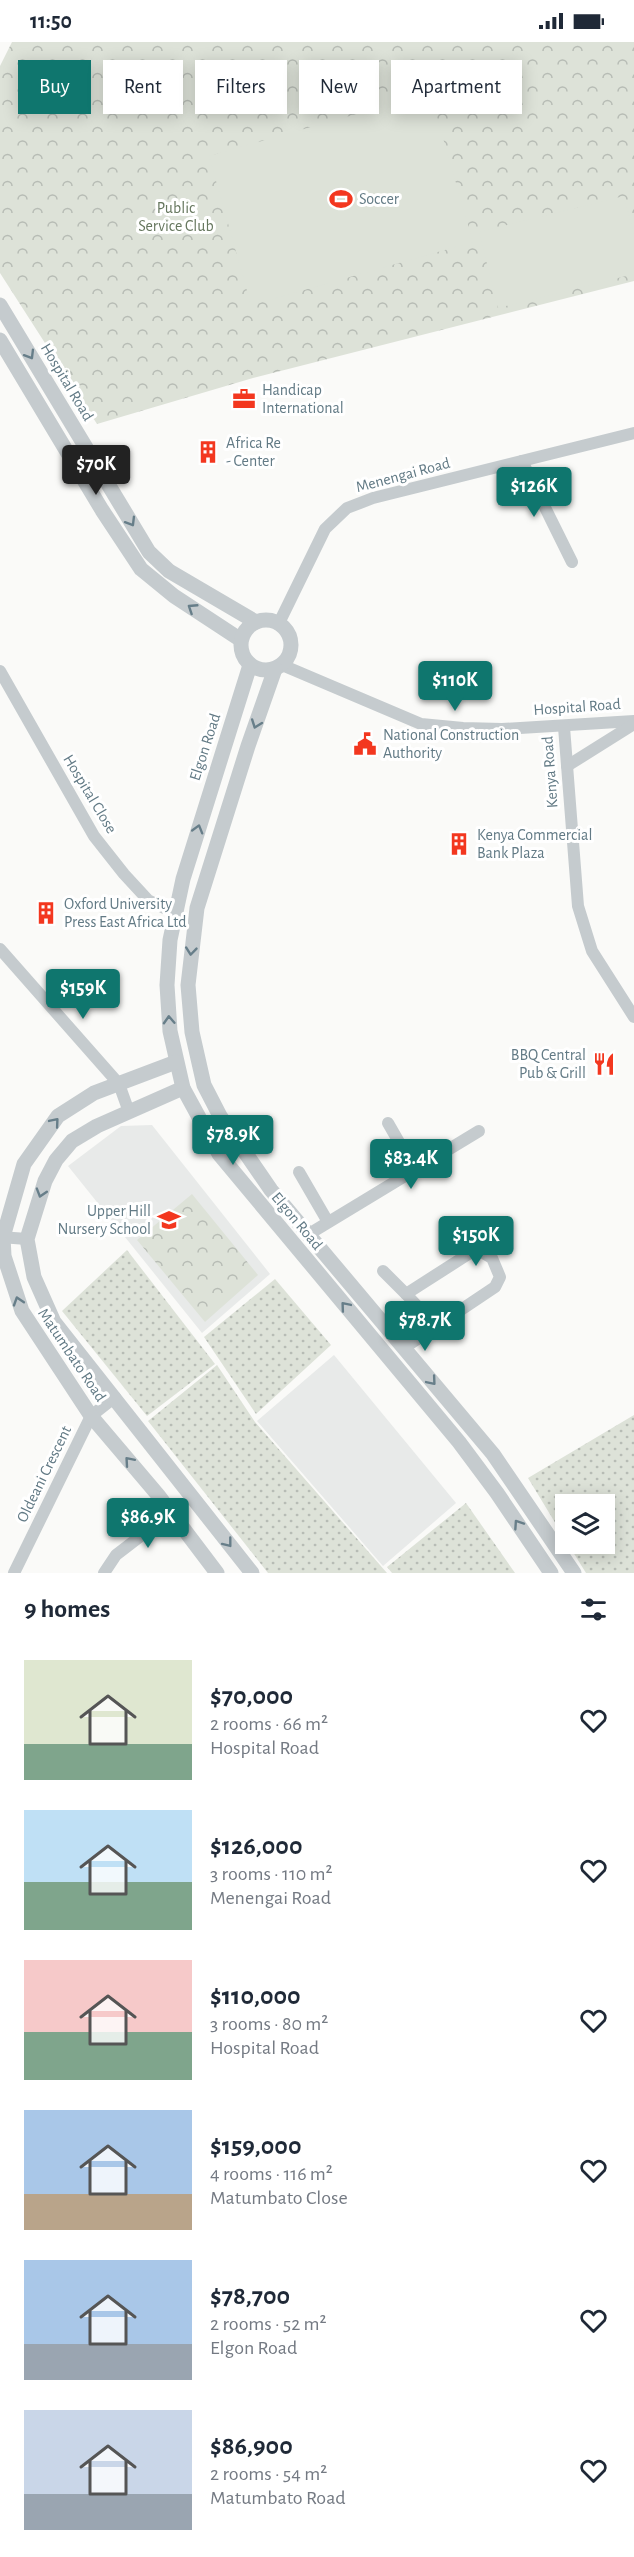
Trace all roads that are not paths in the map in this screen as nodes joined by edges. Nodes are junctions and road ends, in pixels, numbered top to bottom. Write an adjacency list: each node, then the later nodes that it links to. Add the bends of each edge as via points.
1 (0, 305): 6 (street, Hospital Road, one-way to 6, via 149,552 170,571)
2 (0, 340): 8 (street, one-way to 2, via 141,569)
3 (634, 434): 4 (street, Menengai Road)
4 (522, 461): 5 (street); 7 (street, Menengai Road, via 347,508 325,529)
5 (572, 562)
6 (256, 622): 7 (street); 8 (street)
7 (279, 623): 10 (street, via 291,643 291,651)
8 (241, 640): 9 (street, via 243,655)
9 (250, 665): 10 (street, via 261,670); 15 (street, Elgon Road, one-way to 9)
10 (279, 667): 13 (street, Hospital Road, via 421,724 464,728); 27 (street, Elgon Road, one-way to 27, via 205,877 194,926 188,985 192,1032 204,1085 240,1148)
11 (0, 671): 15 (street, Hospital Close, via 94,836 148,900)
12 (634, 722): 13 (street, Hospital Road); 14 (street)
13 (564, 727): 14 (street, Kenya Road)
14 (567, 766): 17 (street, Kenya Road, via 579,906 592,951)
15 (176, 911): 18 (street, Elgon Road, one-way to 15, via 168,985)
16 (0, 949): 19 (street)
17 (634, 1017)
18 (176, 1062): 19 (street, Matumbato Road); 20 (street, Elgon Road)
19 (119, 1084): 21 (street); 28 (street, Matumbato Road, one-way to 19, via 24,1164 58,1116 94,1093)
20 (183, 1088): 21 (street, Matumbato Road); 44 (street, Elgon Road, one-way to 20, via 459,1442 219,1154)
21 (129, 1112): 29 (street, Matumbato Road, one-way to 29, via 72,1141 56,1160 45,1181)
22 (388, 1123): 24 (street)
23 (479, 1131): 24 (street)
24 (416, 1170): 26 (street)
25 (298, 1172): 26 (street)
26 (328, 1222): 27 (street)
27 (309, 1234): 33 (street, Elgon Road)
28 (1, 1237): 29 (street); 35 (street, Matumbato Road, one-way to 28, via 22,1311)
29 (27, 1239): 34 (street, Matumbato Road, via 34,1277 47,1310)
30 (383, 1271): 31 (street)
31 (406, 1294): 32 (street); 32 (street, via 470,1253 480,1251 492,1258 500,1277 495,1287)
32 (435, 1325): 33 (street)
33 (404, 1348): 45 (street, Elgon Road, one-way to 45, via 493,1454)
34 (84, 1359): 35 (street); 36 (street, Matumbato Road)
35 (64, 1376): 37 (street, Matumbato Road)
36 (115, 1397): 37 (street, Oldeani Crescent); 38 (street, Matumbato Road)
37 (91, 1416): 39 (street, Matumbato Road, one-way to 37); 40 (street, Oldeani Crescent)
38 (200, 1507): 39 (street); 43 (street, Matumbato Road, one-way to 43)
39 (176, 1518): 41 (street, via 116,1555); 42 (street, Matumbato Road)
40 (14, 1573)
41 (104, 1573)
42 (217, 1573)
43 (252, 1573)
44 (551, 1573)
45 (574, 1573)

